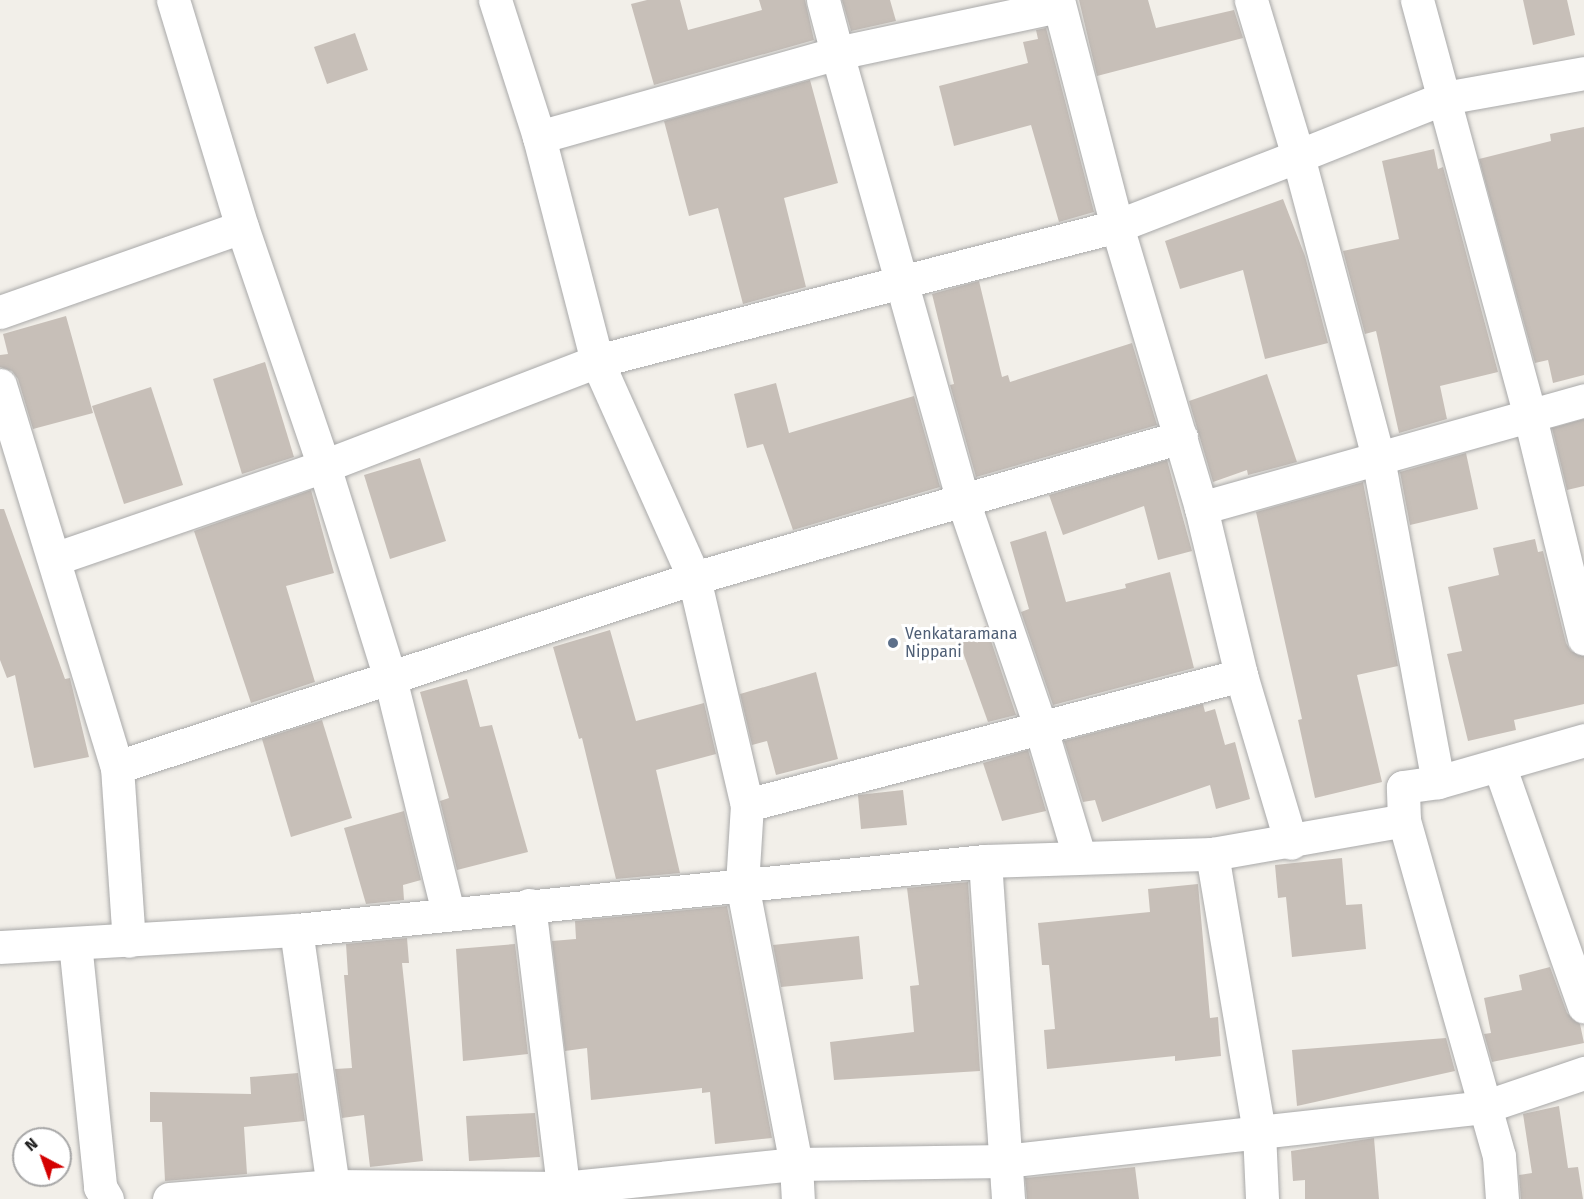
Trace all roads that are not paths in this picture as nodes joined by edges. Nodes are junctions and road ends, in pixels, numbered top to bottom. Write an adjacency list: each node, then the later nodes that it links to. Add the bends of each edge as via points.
1 (173, 0): 13 (street)
2 (495, 0): 10 (street)
3 (823, 0): 7 (street)
4 (1251, 0): 11 (street)
5 (1417, 0): 9 (street)
6 (1058, 3): 7 (street); 12 (street)
7 (837, 53): 10 (street); 14 (street)
8 (1584, 73): 9 (street)
9 (1444, 98): 11 (street); 19 (street)
10 (539, 137): 16 (street)
11 (1298, 156): 12 (street); 21 (street)
12 (1117, 226): 14 (street); 20 (street)
13 (242, 227): 15 (street); 22 (street)
14 (900, 282): 16 (street); 23 (street)
15 (0, 312)
16 (597, 361): 22 (street); 26 (street)
17 (0, 384): 25 (street)
18 (1584, 400): 19 (street)
19 (1530, 417): 21 (street); 27 (street)
20 (1181, 437): 23 (street); 24 (street)
21 (1378, 457): 24 (street); 34 (street)
22 (324, 466): 25 (street); 29 (street)
23 (962, 498): 26 (street); 30 (street)
24 (1201, 508): 28 (street)
25 (54, 559): 33 (street)
26 (694, 578): 29 (street); 35 (street)
27 (1584, 638)
28 (1241, 675): 30 (street); 37 (street)
29 (390, 678): 33 (street); 43 (street)
30 (1041, 729): 35 (street); 39 (street)
31 (1584, 740): 32 (street)
32 (1499, 765): 34 (street); 48 (street)
33 (117, 767): 45 (street)
34 (1438, 782): 36 (street, via 1403,787)
35 (747, 805): 41 (street)
36 (1404, 820): 37 (street); 50 (street)
37 (1291, 843): 38 (street)
38 (1212, 854): 39 (street); 51 (street)
39 (1079, 856): 40 (street)
40 (985, 861): 41 (street); 52 (street)
41 (742, 884): 42 (street); 53 (street)
42 (529, 905): 43 (street); 55 (street)
43 (448, 913): 44 (street)
44 (296, 930): 45 (street); 54 (street)
45 (129, 941): 46 (street)
46 (75, 943): 47 (street); 56 (street, via 100,1186)
47 (0, 947)
48 (1584, 1006)
49 (1584, 1073): 50 (street)
50 (1484, 1107): 51 (street); 61 (street, via 1498,1156)
51 (1259, 1132): 52 (street); 60 (street)
52 (1005, 1161): 53 (street); 59 (street)
53 (796, 1164): 55 (street); 58 (street)
54 (333, 1186): 55 (street); 57 (street)
55 (559, 1194)
56 (107, 1199)
57 (169, 1199)
58 (798, 1199)
59 (1008, 1199)
60 (1262, 1199)
61 (1502, 1199)

